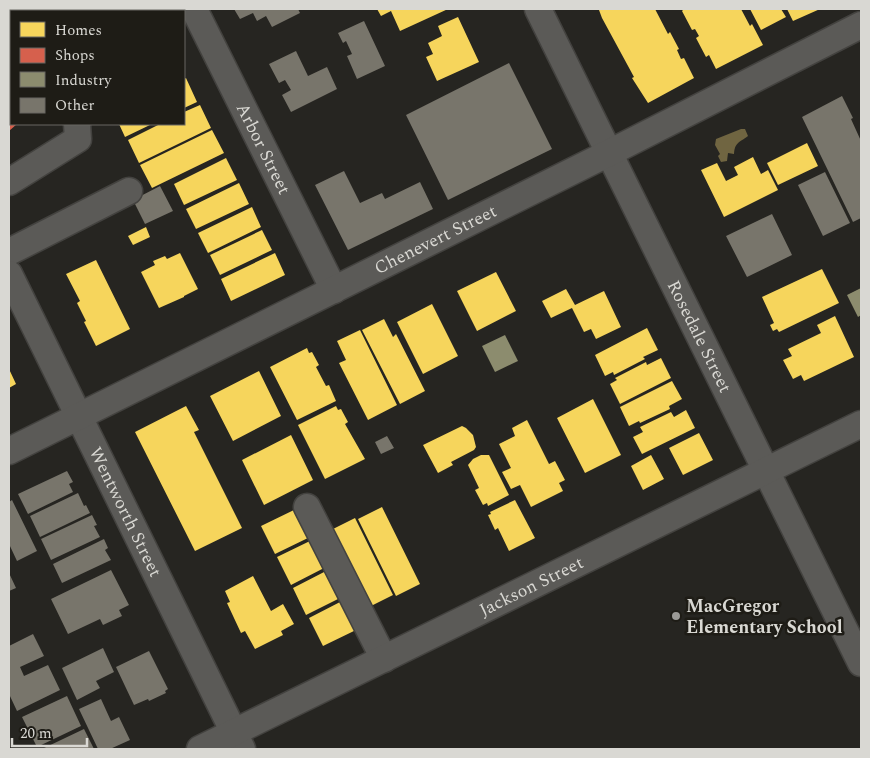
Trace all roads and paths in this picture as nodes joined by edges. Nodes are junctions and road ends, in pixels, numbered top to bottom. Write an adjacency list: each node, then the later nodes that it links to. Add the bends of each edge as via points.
1 (538, 9): 5 (street, Rosedale Street)
2 (191, 12): 10 (street, Arbor Street)
3 (861, 25): 5 (street, Chenevert Street)
4 (77, 125): 6 (street, via 78,139)
5 (609, 153): 10 (street, Chenevert Street); 14 (street, Rosedale Street)
6 (9, 182)
7 (129, 191): 8 (street)
8 (9, 252)
9 (9, 274): 11 (street, Wentworth Street)
10 (334, 290): 11 (street, Chenevert Street)
11 (78, 416): 13 (street, Chenevert Street); 18 (street, Wentworth Street)
12 (861, 424): 14 (street, Jackson Street)
13 (9, 451)
14 (766, 471): 16 (street, Jackson Street); 17 (street, Rosedale Street)
15 (307, 507): 16 (street)
16 (384, 658): 18 (street, Jackson Street)
17 (861, 663)
18 (238, 741): 19 (street, Jackson Street)
19 (200, 749)

